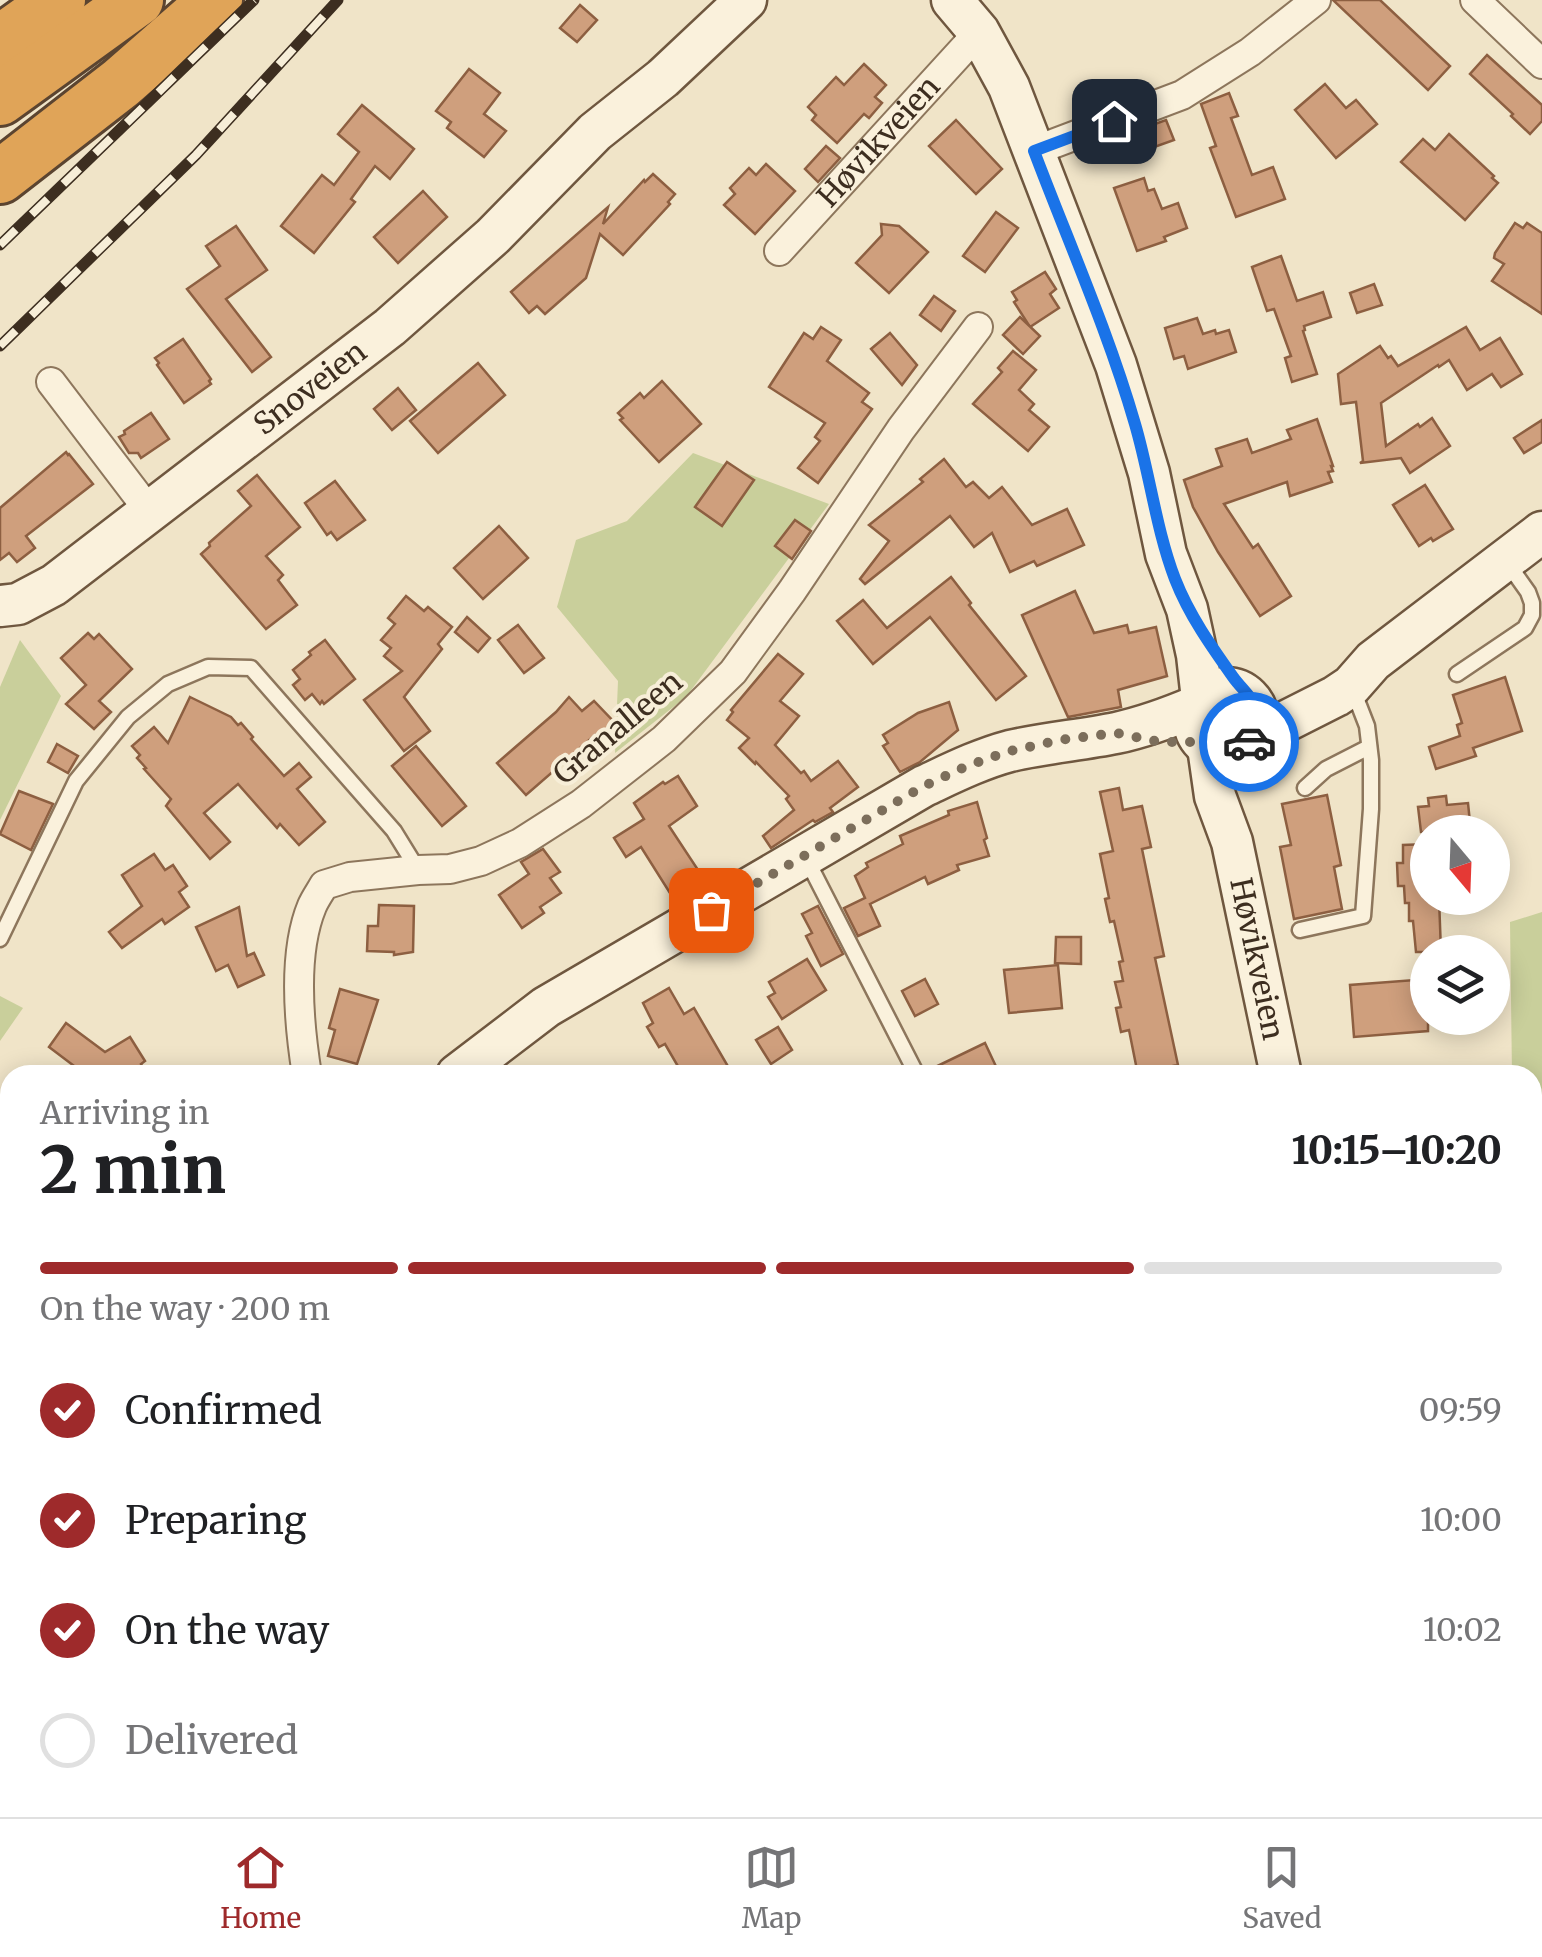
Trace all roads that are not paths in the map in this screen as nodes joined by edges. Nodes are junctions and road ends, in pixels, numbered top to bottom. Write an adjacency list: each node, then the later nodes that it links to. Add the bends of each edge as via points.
1 (60, 0): 9 (highway)
2 (137, 0): 11 (highway)
3 (216, 0): 13 (highway)
4 (952, 0): 8 (main road, Høvikveien)
5 (1316, 0): 12 (street, via 1182,94)
6 (1475, 0): 10 (street)
7 (726, 3): 17 (main road, Snoveien, via 663,78 595,132 493,236 390,327)
8 (979, 32): 12 (main road, Høvikveien); 14 (street, Høvikveien)
9 (0, 42)
10 (1542, 64)
11 (0, 99)
12 (1034, 151): 21 (main road, Høvikveien, via 1116,365)
13 (0, 177)
14 (779, 251)
15 (978, 328): 29 (street, Granalleen, via 734,672 664,740 520,844 450,869)
16 (51, 382): 17 (street)
17 (150, 512): 20 (main road, Snoveien, via 54,584)
18 (1542, 532): 19 (main road)
19 (1505, 560): 22 (main road); 23 (lane, via 1528,592 1532,615 1526,628)
20 (0, 606)
21 (1187, 609): 24 (main road, Høvikveien); 25 (main road, Høvikveien)
22 (1356, 674): 24 (main road); 25 (main road); 26 (lane)
23 (1457, 674)
24 (1246, 694): 25 (main road, via 1256,706 1258,728)
25 (1218, 730): 28 (main road, via 1160,742 1116,733 1006,752 898,800); 35 (main road, Høvikveien, via 1216,796 1232,842)
26 (1370, 747): 27 (lane, via 1326,769); 30 (lane, via 1363,916)
27 (1306, 788)
28 (804, 855): 33 (main road, via 546,1007); 34 (lane)
29 (418, 870): 31 (lane, via 394,831 251,668 208,667 168,684 128,716 76,781); 32 (street, Granalleen, via 350,877 324,886 312,906 300,987)
30 (1300, 930)
31 (0, 939)
32 (306, 1065)
33 (471, 1065)
34 (912, 1065)
35 (1279, 1065)

